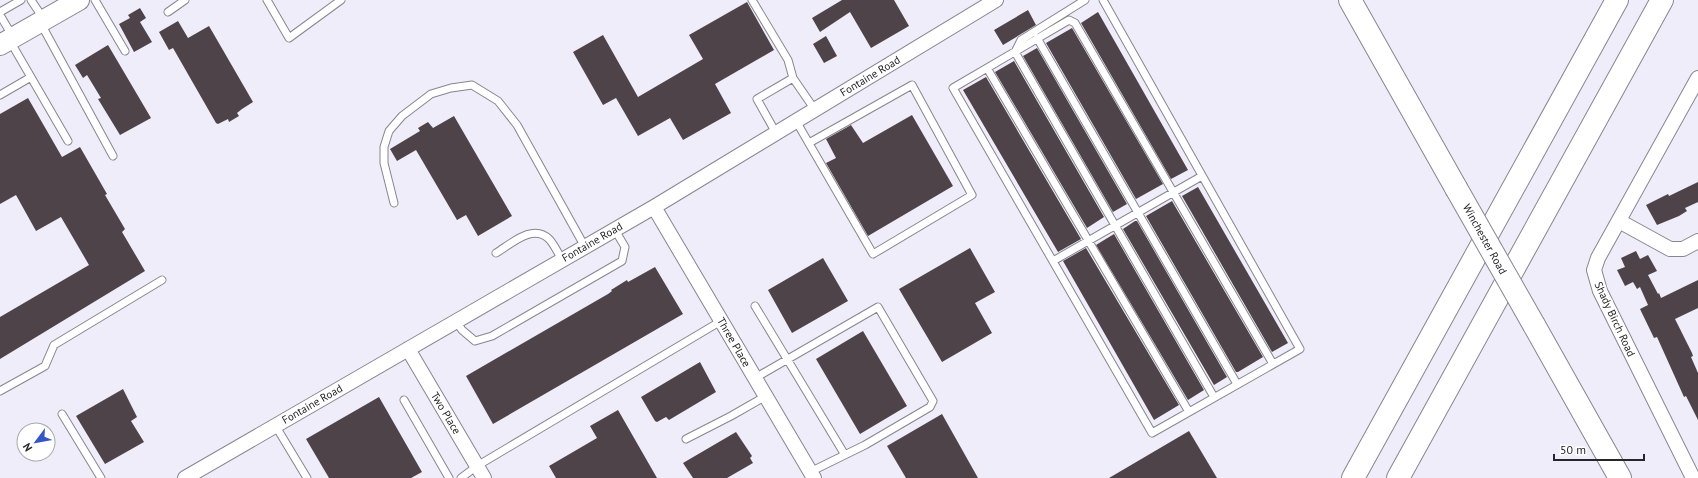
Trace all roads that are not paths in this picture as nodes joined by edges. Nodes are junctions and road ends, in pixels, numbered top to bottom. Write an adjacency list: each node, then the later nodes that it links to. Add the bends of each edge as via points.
1 (21, 0): 16 (lane)
2 (31, 0): 17 (lane)
3 (79, 0): 17 (main road)
4 (95, 0): 20 (lane)
5 (186, 0): 15 (lane)
6 (267, 0): 7 (lane, via 289,38)
7 (341, 0)
8 (752, 0): 24 (lane, via 788,60)
9 (996, 0): 27 (street, Fontaine Road)
10 (1085, 0): 21 (lane, via 1021,40)
11 (1103, 0): 33 (lane)
12 (1350, 0): 75 (main road, Winchester Road, bridge)
13 (1617, 0): 73 (main road)
14 (1662, 0): 74 (main road)
15 (168, 12)
16 (0, 13): 19 (lane)
17 (42, 21): 19 (main road); 32 (lane)
18 (1037, 38): 21 (lane); 34 (lane, via 1070,20 1075,23); 37 (lane)
19 (7, 41): 23 (lane)
20 (125, 51)
21 (1015, 52): 22 (lane); 39 (lane)
22 (987, 68): 41 (lane); 46 (lane, via 953,88)
23 (31, 77): 26 (lane); 30 (lane)
24 (793, 78): 27 (lane); 29 (lane, via 758,99)
25 (1698, 78): 38 (street, Shady Birch Road)
26 (0, 95)
27 (815, 110): 28 (street, Fontaine Road)
28 (796, 121): 29 (street, Fontaine Road); 31 (lane)
29 (776, 133): 36 (street, Fontaine Road)
30 (68, 141)
31 (809, 143): 31 (lane, via 873,254 972,195 912,85)
32 (113, 156)
33 (1202, 176): 34 (lane); 53 (lane, via 1300,349)
34 (1173, 192): 37 (lane); 53 (lane)
35 (394, 203): 43 (lane, via 384,164 384,147 388,131 402,116 431,94 472,85 498,101 517,125)
36 (654, 207): 40 (street, Fontaine Road); 50 (street, Three Place)
37 (1138, 213): 39 (lane); 55 (lane)
38 (1619, 221): 42 (street, via 1670,249 1683,249); 76 (street, Shady Birch Road, via 1595,264 1597,281)
39 (1116, 225): 41 (lane); 58 (lane)
40 (615, 230): 43 (street, Fontaine Road); 49 (lane, via 625,247 622,261 492,336 475,341)
41 (1090, 240): 46 (lane); 60 (lane)
42 (1698, 241)
43 (585, 246): 45 (street, Fontaine Road)
44 (496, 252): 45 (lane, via 532,232 542,233 550,239)
45 (562, 260): 49 (street, Fontaine Road)
46 (1053, 261): 60 (lane, via 1152,433)
47 (162, 280): 56 (lane, via 54,345 45,366)
48 (754, 306): 52 (lane)
49 (456, 321): 51 (street, Fontaine Road)
50 (721, 321): 54 (street, Three Place); 65 (lane)
51 (408, 349): 62 (street, Fontaine Road); 65 (street, Two Place)
52 (787, 360): 54 (lane); 64 (lane); 64 (lane, via 878,308 933,401 930,407)
53 (1273, 364): 55 (lane)
54 (755, 378): 57 (street, Three Place)
55 (1237, 384): 58 (lane)
56 (0, 391)
57 (766, 396): 63 (lane); 66 (street, Three Place)
58 (1214, 398): 60 (lane)
59 (404, 400): 70 (lane)
60 (1189, 412)
61 (62, 414): 67 (lane)
62 (276, 426): 68 (street, Fontaine Road); 69 (lane)
63 (686, 439)
64 (845, 455): 66 (lane)
65 (477, 466): 71 (lane); 72 (street, Two Place)
66 (812, 475)
67 (101, 478)
68 (185, 478)
69 (307, 478)
70 (449, 478)
71 (461, 478)
72 (484, 478)
73 (1353, 478)
74 (1398, 478)
75 (1620, 478)
76 (1693, 478)

